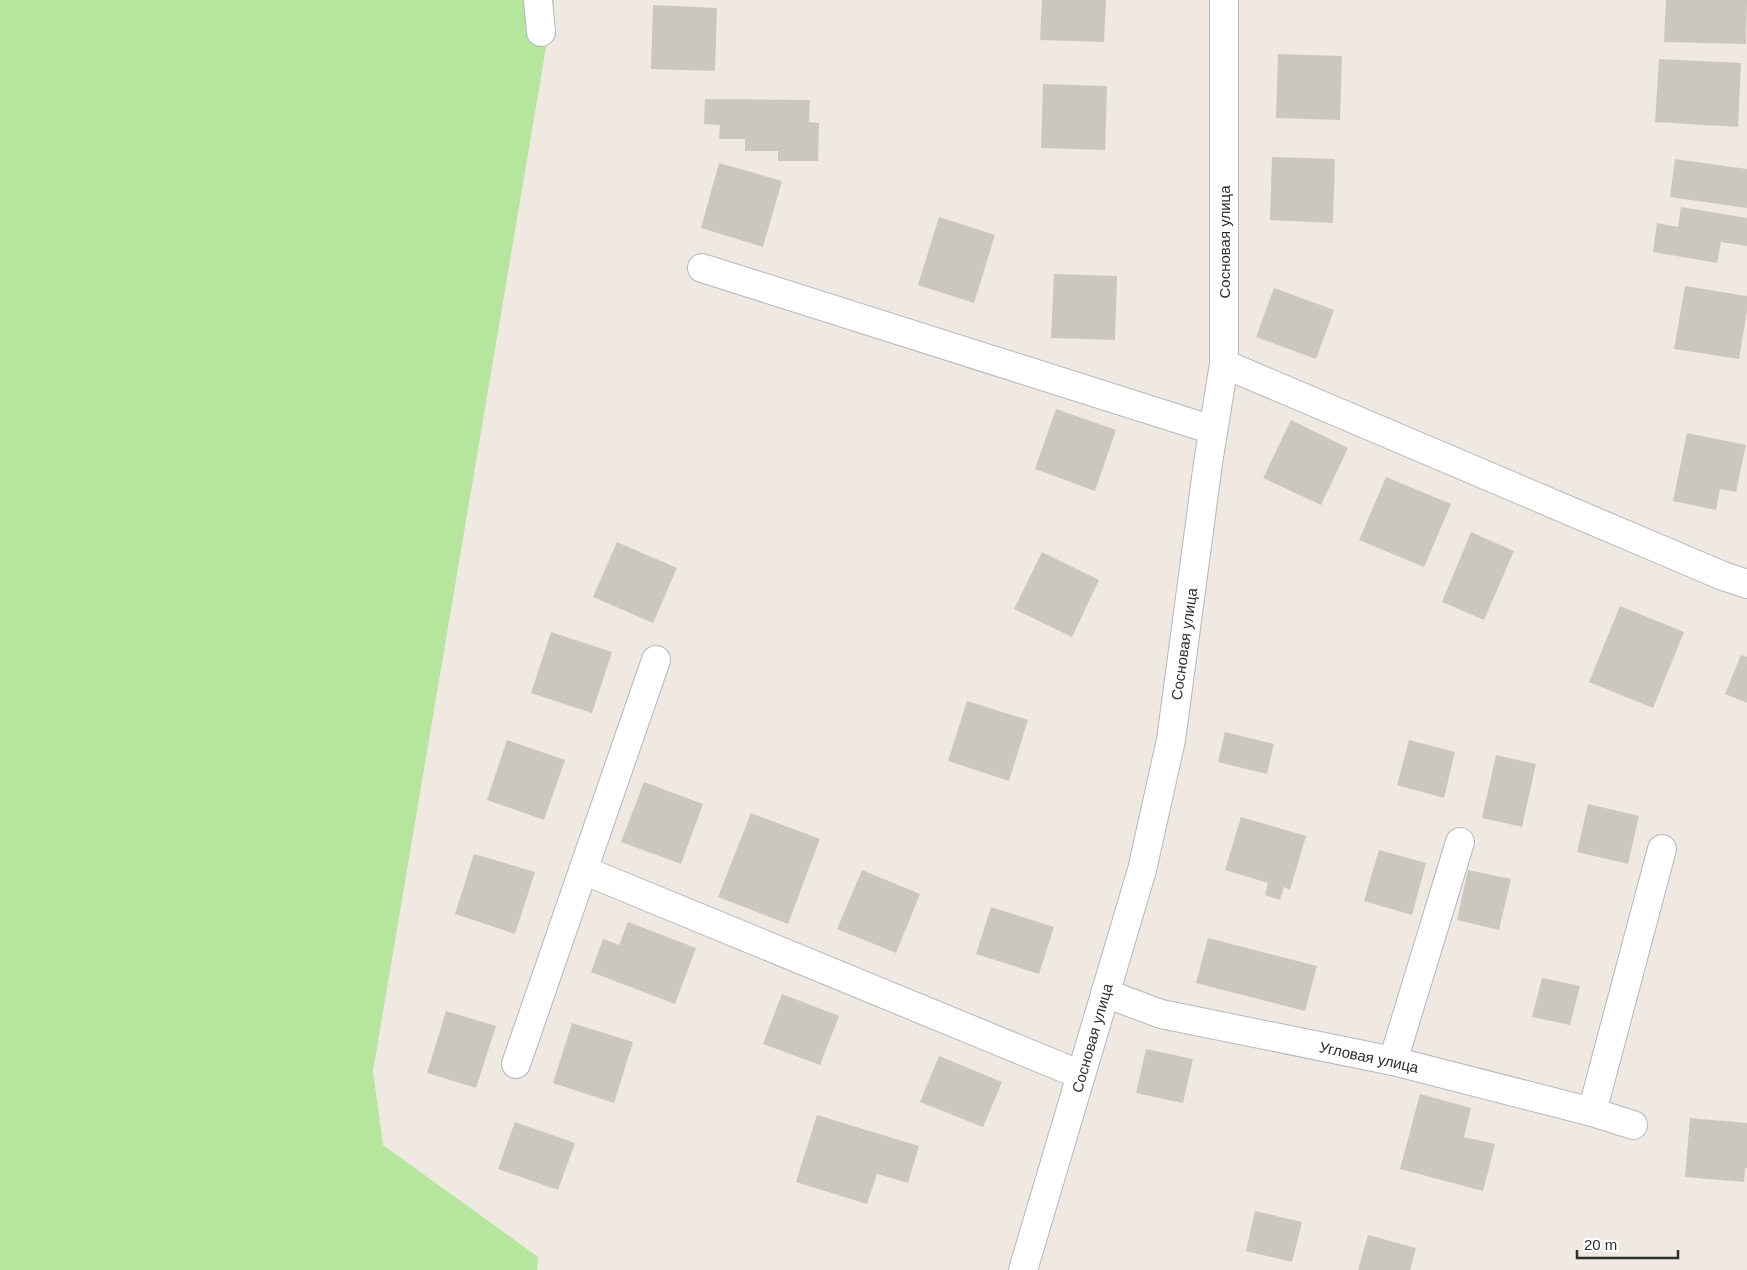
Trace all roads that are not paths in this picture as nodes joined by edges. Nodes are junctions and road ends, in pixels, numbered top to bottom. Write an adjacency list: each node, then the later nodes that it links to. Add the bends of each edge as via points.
1 (538, 0): 3 (street)
2 (1224, 0): 5 (street, Сосновая улица)
3 (541, 32)
4 (702, 268): 6 (street)
5 (1224, 364): 6 (street, Сосновая улица); 7 (street)
6 (1213, 430): 12 (street, Сосновая улица, via 1171,740 1142,870)
7 (1747, 584)
8 (656, 660): 11 (street)
9 (1460, 842): 13 (street)
10 (1662, 849): 16 (street)
11 (583, 870): 14 (street); 15 (street)
12 (1105, 993): 13 (street, Угловая улица, via 1161,1014); 15 (street, Сосновая улица)
13 (1393, 1061): 16 (street, Угловая улица)
14 (516, 1064)
15 (1081, 1075): 18 (street, Сосновая улица)
16 (1592, 1112): 17 (street, Угловая улица)
17 (1633, 1125)
18 (1023, 1270)

